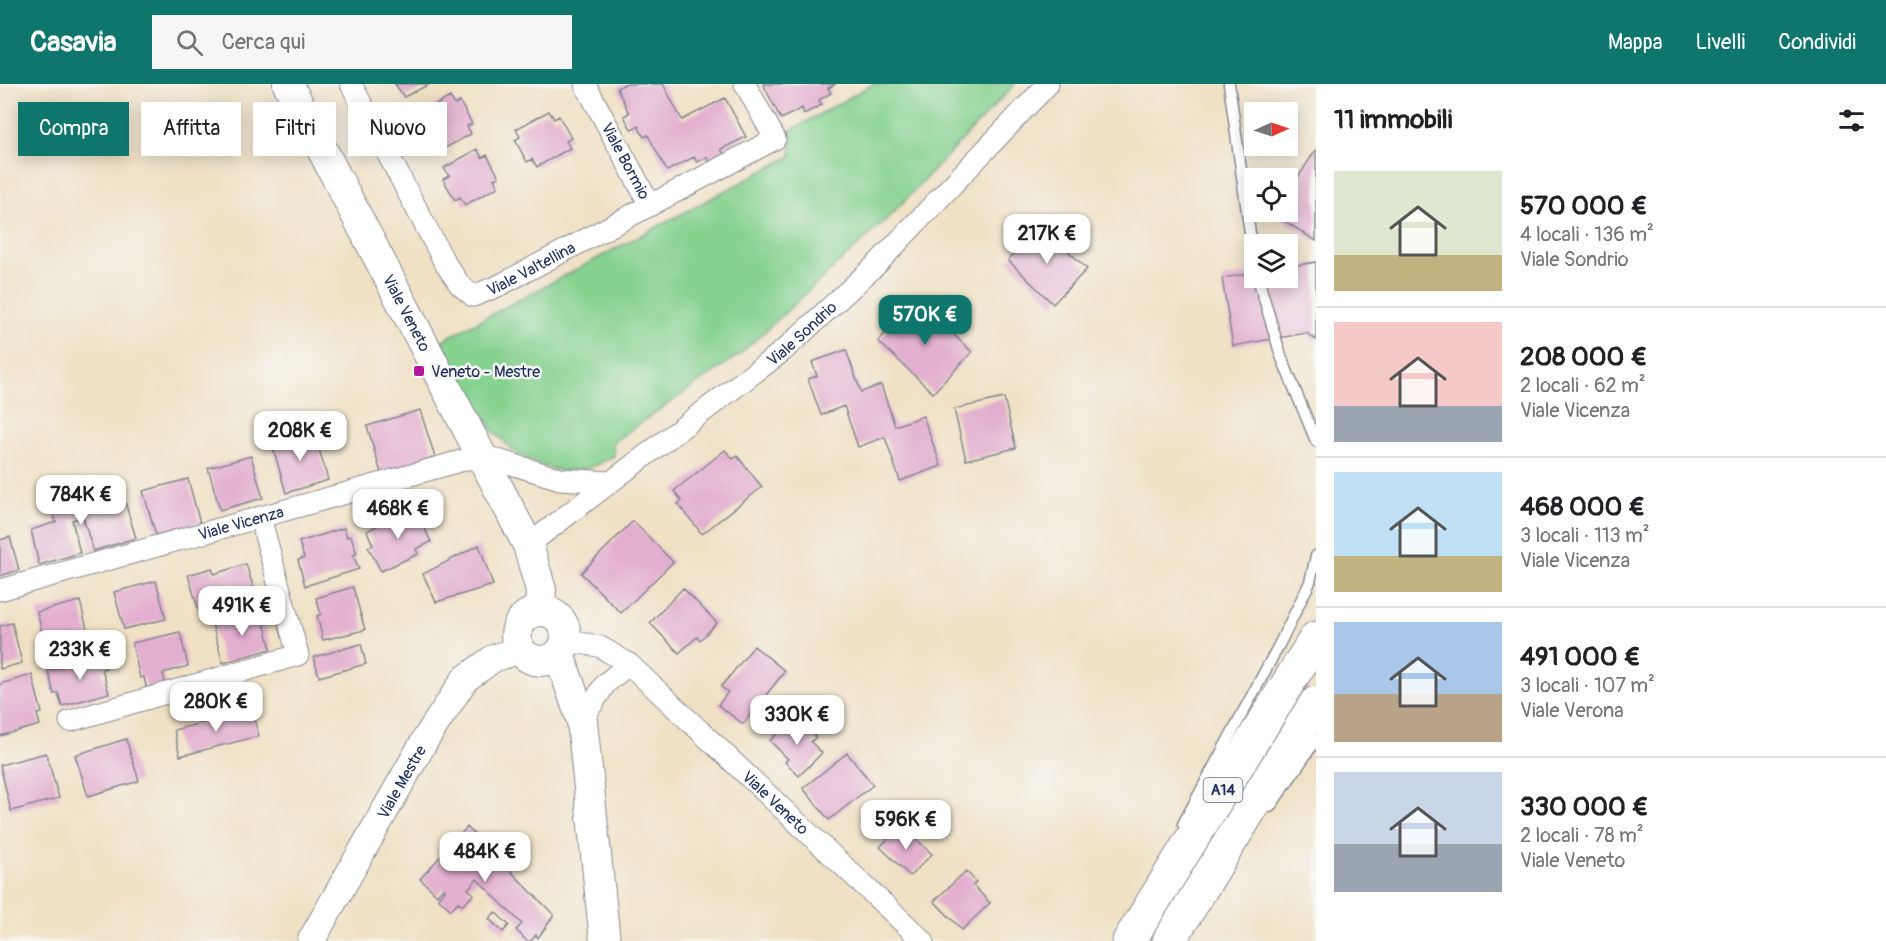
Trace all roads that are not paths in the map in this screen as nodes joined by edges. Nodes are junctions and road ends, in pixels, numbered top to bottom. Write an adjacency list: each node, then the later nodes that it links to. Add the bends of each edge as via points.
1 (288, 84): 11 (main road, Viale Veneto)
2 (351, 84): 7 (street, Viale Valtellina, via 445,263 472,296)
3 (585, 84): 7 (street, Viale Bormio)
4 (745, 84): 7 (street, Viale Valtellina, via 775,139)
5 (1048, 84): 12 (street, Viale Sondrio, via 877,264 784,350)
6 (1228, 84): 8 (lane)
7 (650, 205)
8 (1250, 234)
9 (1261, 288): 10 (lane, via 1281,356)
10 (1316, 441)
11 (482, 455): 12 (street, via 560,479); 13 (street, Viale Vicenza); 14 (main road, Viale Veneto)
12 (610, 482): 14 (street, Viale Sondrio)
13 (260, 517): 16 (street, Viale Vicenza); 23 (street, via 298,655)
14 (528, 545): 17 (main road, Viale Veneto, via 541,590)
15 (1316, 556): 27 (lane, via 1310,582 1281,643)
16 (0, 590)
17 (540, 610): 19 (main road, via 561,620 567,633); 20 (main road, via 520,621 516,635)
18 (1316, 638): 34 (highway, A14)
19 (563, 647): 20 (main road, Viale Veneto, via 553,659 538,661); 21 (street, Viale Veneto, via 599,646); 24 (main road)
20 (520, 650): 30 (street, Viale Mestre, via 494,658 465,679 425,740)
21 (629, 664): 24 (street, via 605,684); 32 (street, Viale Veneto)
22 (1316, 703): 35 (highway, A14)
23 (70, 721)
24 (582, 721): 31 (main road)
25 (1316, 740): 26 (lane)
26 (1264, 817)
27 (1175, 838)
28 (1218, 884): 36 (lane)
29 (1147, 890): 33 (lane)
30 (311, 941)
31 (605, 941)
32 (923, 941)
33 (1120, 941)
34 (1129, 941)
35 (1169, 941)
36 (1179, 941)

